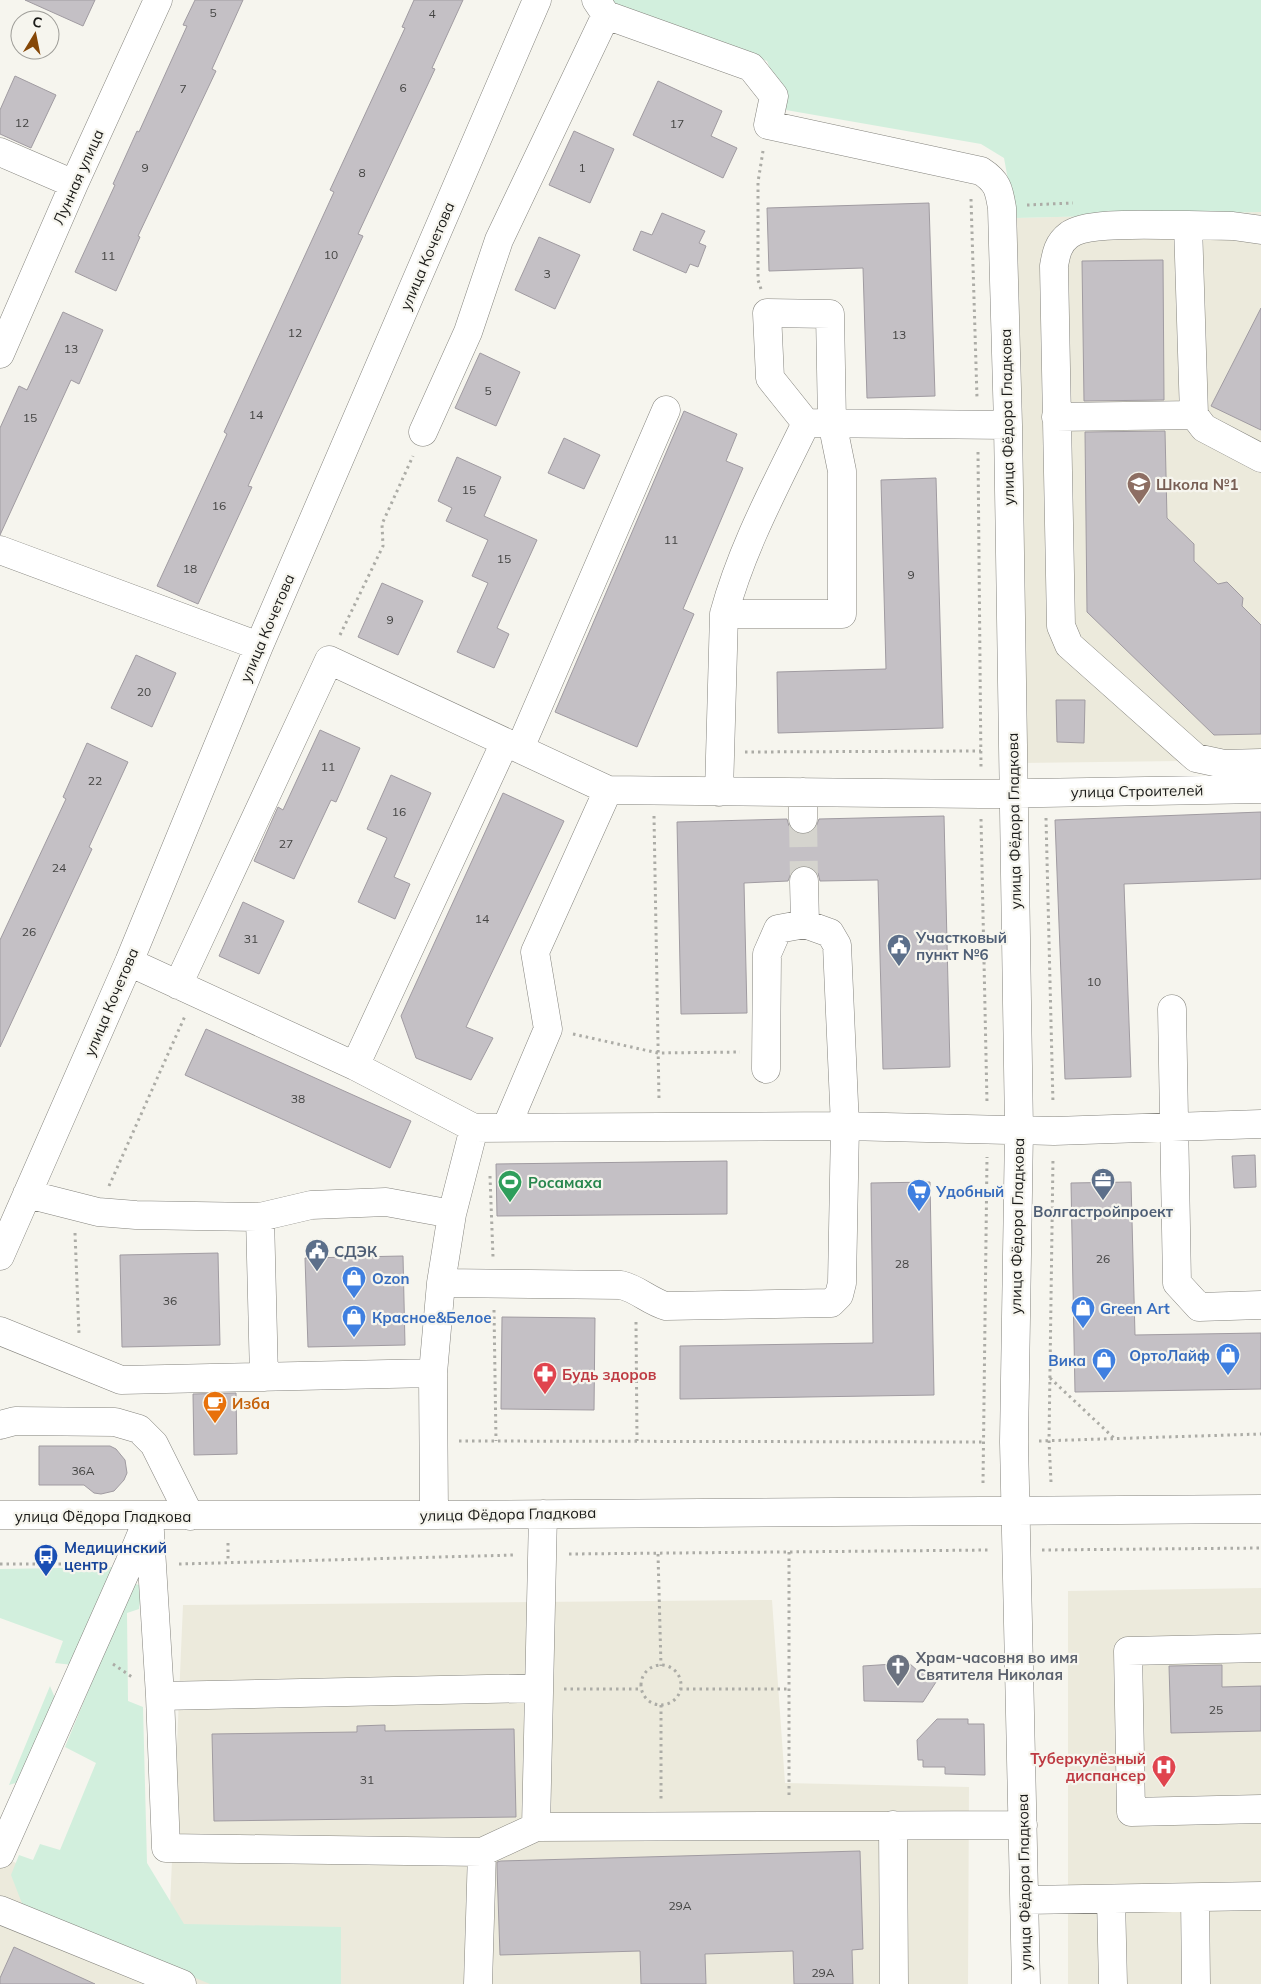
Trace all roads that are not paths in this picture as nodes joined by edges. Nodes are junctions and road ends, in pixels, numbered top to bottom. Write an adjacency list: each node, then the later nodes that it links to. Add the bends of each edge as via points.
1 (158, 0): 5 (street, Лунная улица)
2 (537, 0): 18 (street, улица Кочетова)
3 (601, 7): 13 (street, улица Фёдора Гладкова, via 751,68 774,96 768,125 976,170 991,178 999,189 1002,208); 14 (street, via 499,240 468,332)
4 (0, 152): 5 (street)
5 (74, 184): 8 (street, Лунная улица)
6 (1188, 226): 7 (street, via 1234,226); 10 (street); 11 (street, via 1083,228 1061,242 1054,266)
7 (1261, 230)
8 (0, 354)
9 (666, 410): 19 (street)
10 (1194, 415): 11 (street); 15 (street, via 1204,428)
11 (1056, 417): 20 (street, via 1061,626 1069,644 1196,758 1224,764)
12 (819, 422): 12 (street, via 830,314 767,313 770,378); 13 (street); 17 (street, via 749,543); 17 (street, via 842,471 842,614)
13 (1008, 425): 25 (street, улица Фёдора Гладкова)
14 (424, 432)
15 (1261, 458)
16 (0, 550): 18 (street)
17 (724, 614): 23 (street)
18 (259, 646): 29 (street, улица Кочетова)
19 (512, 745): 22 (street); 30 (street, via 329,660); 33 (street)
20 (1261, 763)
21 (1261, 789): 25 (street, улица Строителей)
22 (608, 790): 23 (street, улица Строителей); 38 (street, via 535,952 548,1029)
23 (719, 792): 24 (street, улица Строителей)
24 (803, 792): 25 (street, улица Строителей); 26 (street)
25 (1013, 794): 39 (street, улица Фёдора Гладкова)
26 (803, 819)
27 (804, 881): 28 (street)
28 (805, 924): 32 (street, via 778,929 767,954); 35 (street, via 830,933 837,945)
29 (129, 962): 30 (street); 40 (street, улица Кочетова)
30 (187, 989): 33 (street)
31 (1172, 1010): 36 (street)
32 (766, 1060)
33 (355, 1066): 37 (street)
34 (1261, 1124): 36 (street)
35 (845, 1126): 38 (street); 39 (street); 44 (street, via 842,1283 839,1295 831,1303 666,1306 655,1303 635,1288 622,1285)
36 (1174, 1126): 39 (street); 45 (street, via 1177,1283 1199,1307)
37 (474, 1128): 38 (street); 41 (street)
38 (506, 1128)
39 (1019, 1130): 51 (street, улица Фёдора Гладкова, via 1014,1442)
40 (27, 1194): 42 (street, via 86,1210 136,1215); 43 (street, улица Кочетова)
41 (452, 1214): 42 (street, via 386,1202 311,1205); 44 (street)
42 (260, 1217): 48 (street)
43 (0, 1256)
44 (441, 1282): 47 (street)
45 (1261, 1304)
46 (0, 1331): 48 (street, via 121,1380)
47 (433, 1373): 48 (street); 54 (street)
48 (264, 1377)
49 (0, 1425): 56 (street, via 15,1421 115,1422 139,1429 154,1444)
50 (1261, 1509): 51 (street, улица Фёдора Гладкова)
51 (1016, 1510): 52 (street, улица Фёдора Гладкова); 63 (street, улица Фёдора Гладкова)
52 (543, 1514): 54 (street, улица Фёдора Гладкова); 59 (street)
53 (0, 1515): 55 (street, улица Фёдора Гладкова)
54 (434, 1515): 56 (street, улица Фёдора Гладкова)
55 (149, 1516): 56 (street, улица Фёдора Гладкова); 57 (street)
56 (190, 1516)
57 (140, 1564): 60 (street); 66 (street, via 92,1649)
58 (1261, 1648): 61 (street, via 1128,1651 1131,1812)
59 (539, 1688): 60 (street); 64 (street)
60 (160, 1696): 65 (street, via 166,1848)
61 (1261, 1809)
62 (893, 1825): 63 (street); 64 (street); 74 (street)
63 (1024, 1825): 70 (street, улица Фёдора Гладкова)
64 (536, 1827): 65 (street)
65 (482, 1852): 73 (street)
66 (0, 1854)
67 (1261, 1896): 68 (street)
68 (1195, 1898): 69 (street); 77 (street)
69 (1111, 1899): 70 (street); 76 (street)
70 (1024, 1900): 75 (street, улица Фёдора Гладкова)
71 (0, 1910): 72 (street)
72 (182, 1984)
73 (478, 1984)
74 (894, 1984)
75 (1026, 1984)
76 (1113, 1984)
77 (1196, 1984)

